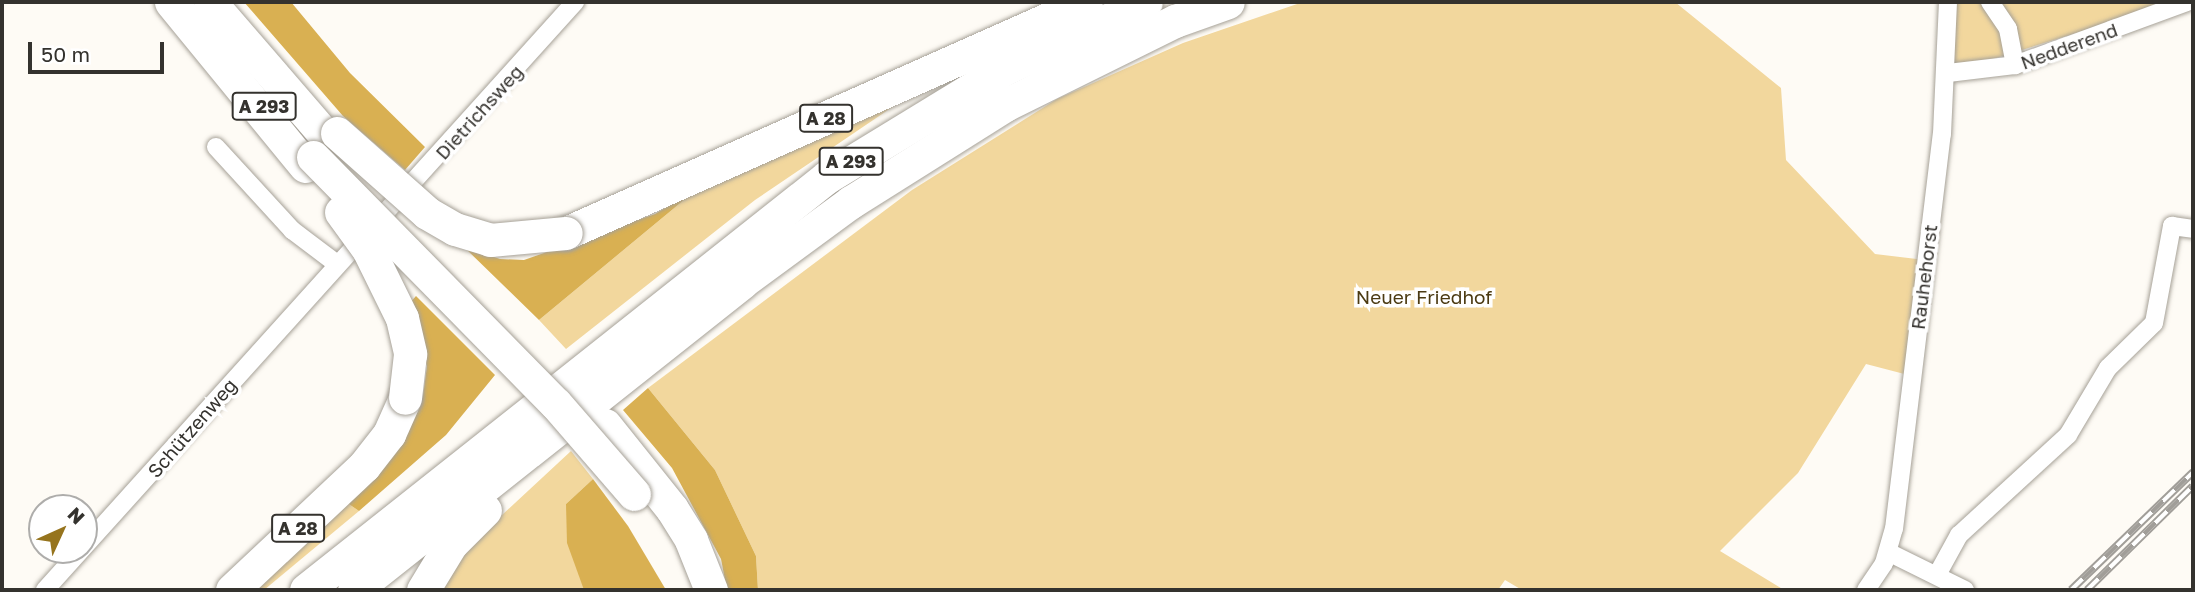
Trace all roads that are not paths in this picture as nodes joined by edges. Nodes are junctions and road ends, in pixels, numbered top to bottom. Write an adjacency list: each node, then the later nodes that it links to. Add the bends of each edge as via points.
1 (171, 2): 13 (highway, A 293, via 215,55)
2 (210, 2): 13 (highway, A 28, via 288,92)
3 (575, 2): 14 (street, Dietrichsweg)
4 (1086, 2): 13 (highway, A 28, bridge, via 566,233 490,240 455,229)
5 (1146, 2): 23 (highway, A 293, via 1002,69 827,177)
6 (1228, 2): 17 (highway, A 293, via 1175,21 1072,70 931,149 742,282)
7 (1948, 2): 11 (street, Rauhehorst)
8 (1990, 2): 10 (street, via 2008,29)
9 (2187, 2): 10 (street, Nedderend)
10 (2015, 65): 11 (street, Nedderend)
11 (1948, 73): 19 (street, Rauhehorst)
12 (216, 147): 16 (street, via 292,230)
13 (321, 149): 18 (highway, A 293, bridge, via 556,404); 22 (highway, A 28, bridge, via 395,299 410,354 405,398 389,434 364,466)
14 (379, 218): 16 (street, Schützenweg)
15 (2193, 229): 20 (street, via 2172,226 2154,323 2108,368 2068,435 1959,535)
16 (337, 264): 21 (street, Schützenweg)
17 (554, 431): 24 (highway, A 293); 25 (highway, A 293, via 532,468 451,544)
18 (643, 487): 26 (highway, A 293); 27 (highway, via 691,540)
19 (1888, 552): 20 (street); 28 (street)
20 (1937, 575): 29 (street)
21 (45, 590)
22 (232, 590)
23 (306, 590)
24 (354, 590)
25 (423, 590)
26 (690, 590)
27 (711, 590)
28 (1866, 590)
29 (1965, 590)

